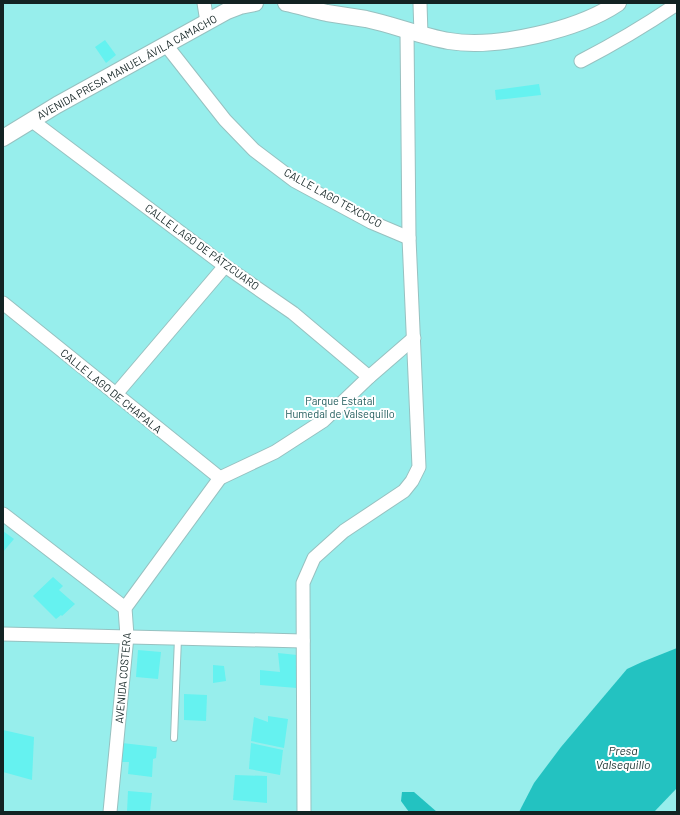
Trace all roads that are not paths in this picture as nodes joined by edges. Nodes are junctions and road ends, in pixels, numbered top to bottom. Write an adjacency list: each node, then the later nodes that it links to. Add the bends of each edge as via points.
1 (204, 3): 7 (street)
2 (255, 3): 7 (street, AVENIDA PRESA MANUEL ÁVILA CAMACHO, via 240,6)
3 (286, 3): 8 (street)
4 (420, 3): 8 (street)
5 (618, 3): 8 (street, via 605,12 562,28 501,41 463,43)
6 (677, 4): 10 (street)
7 (207, 22): 9 (street, AVENIDA PRESA MANUEL ÁVILA CAMACHO)
8 (414, 33): 13 (street)
9 (166, 45): 11 (street, AVENIDA PRESA MANUEL ÁVILA CAMACHO); 13 (street, CALLE LAGO TEXCOCO, via 225,120 254,150 295,181 371,222)
10 (581, 61)
11 (31, 120): 12 (street, AVENIDA PRESA MANUEL ÁVILA CAMACHO); 14 (street, CALLE LAGO DE PÁTZCUARO)
12 (3, 138)
13 (409, 238): 16 (street)
14 (225, 266): 17 (street, CALLE LAGO DE PÁTZCUARO, via 293,313); 18 (street)
15 (3, 303): 18 (street, CALLE LAGO DE CHAPALA)
16 (414, 338): 17 (street); 25 (street, via 419,467 404,491 344,531 314,558 303,583)
17 (369, 378): 19 (street, via 323,421 275,452)
18 (116, 394): 19 (street, CALLE LAGO DE CHAPALA)
19 (220, 478): 21 (street)
20 (3, 514): 21 (street)
21 (125, 608): 23 (street, AVENIDA COSTERA)
22 (3, 634): 23 (street)
23 (128, 636): 24 (street); 27 (street, AVENIDA COSTERA)
24 (178, 638): 25 (street); 26 (lane)
25 (303, 641): 28 (street)
26 (174, 738)
27 (110, 812)
28 (304, 812)

